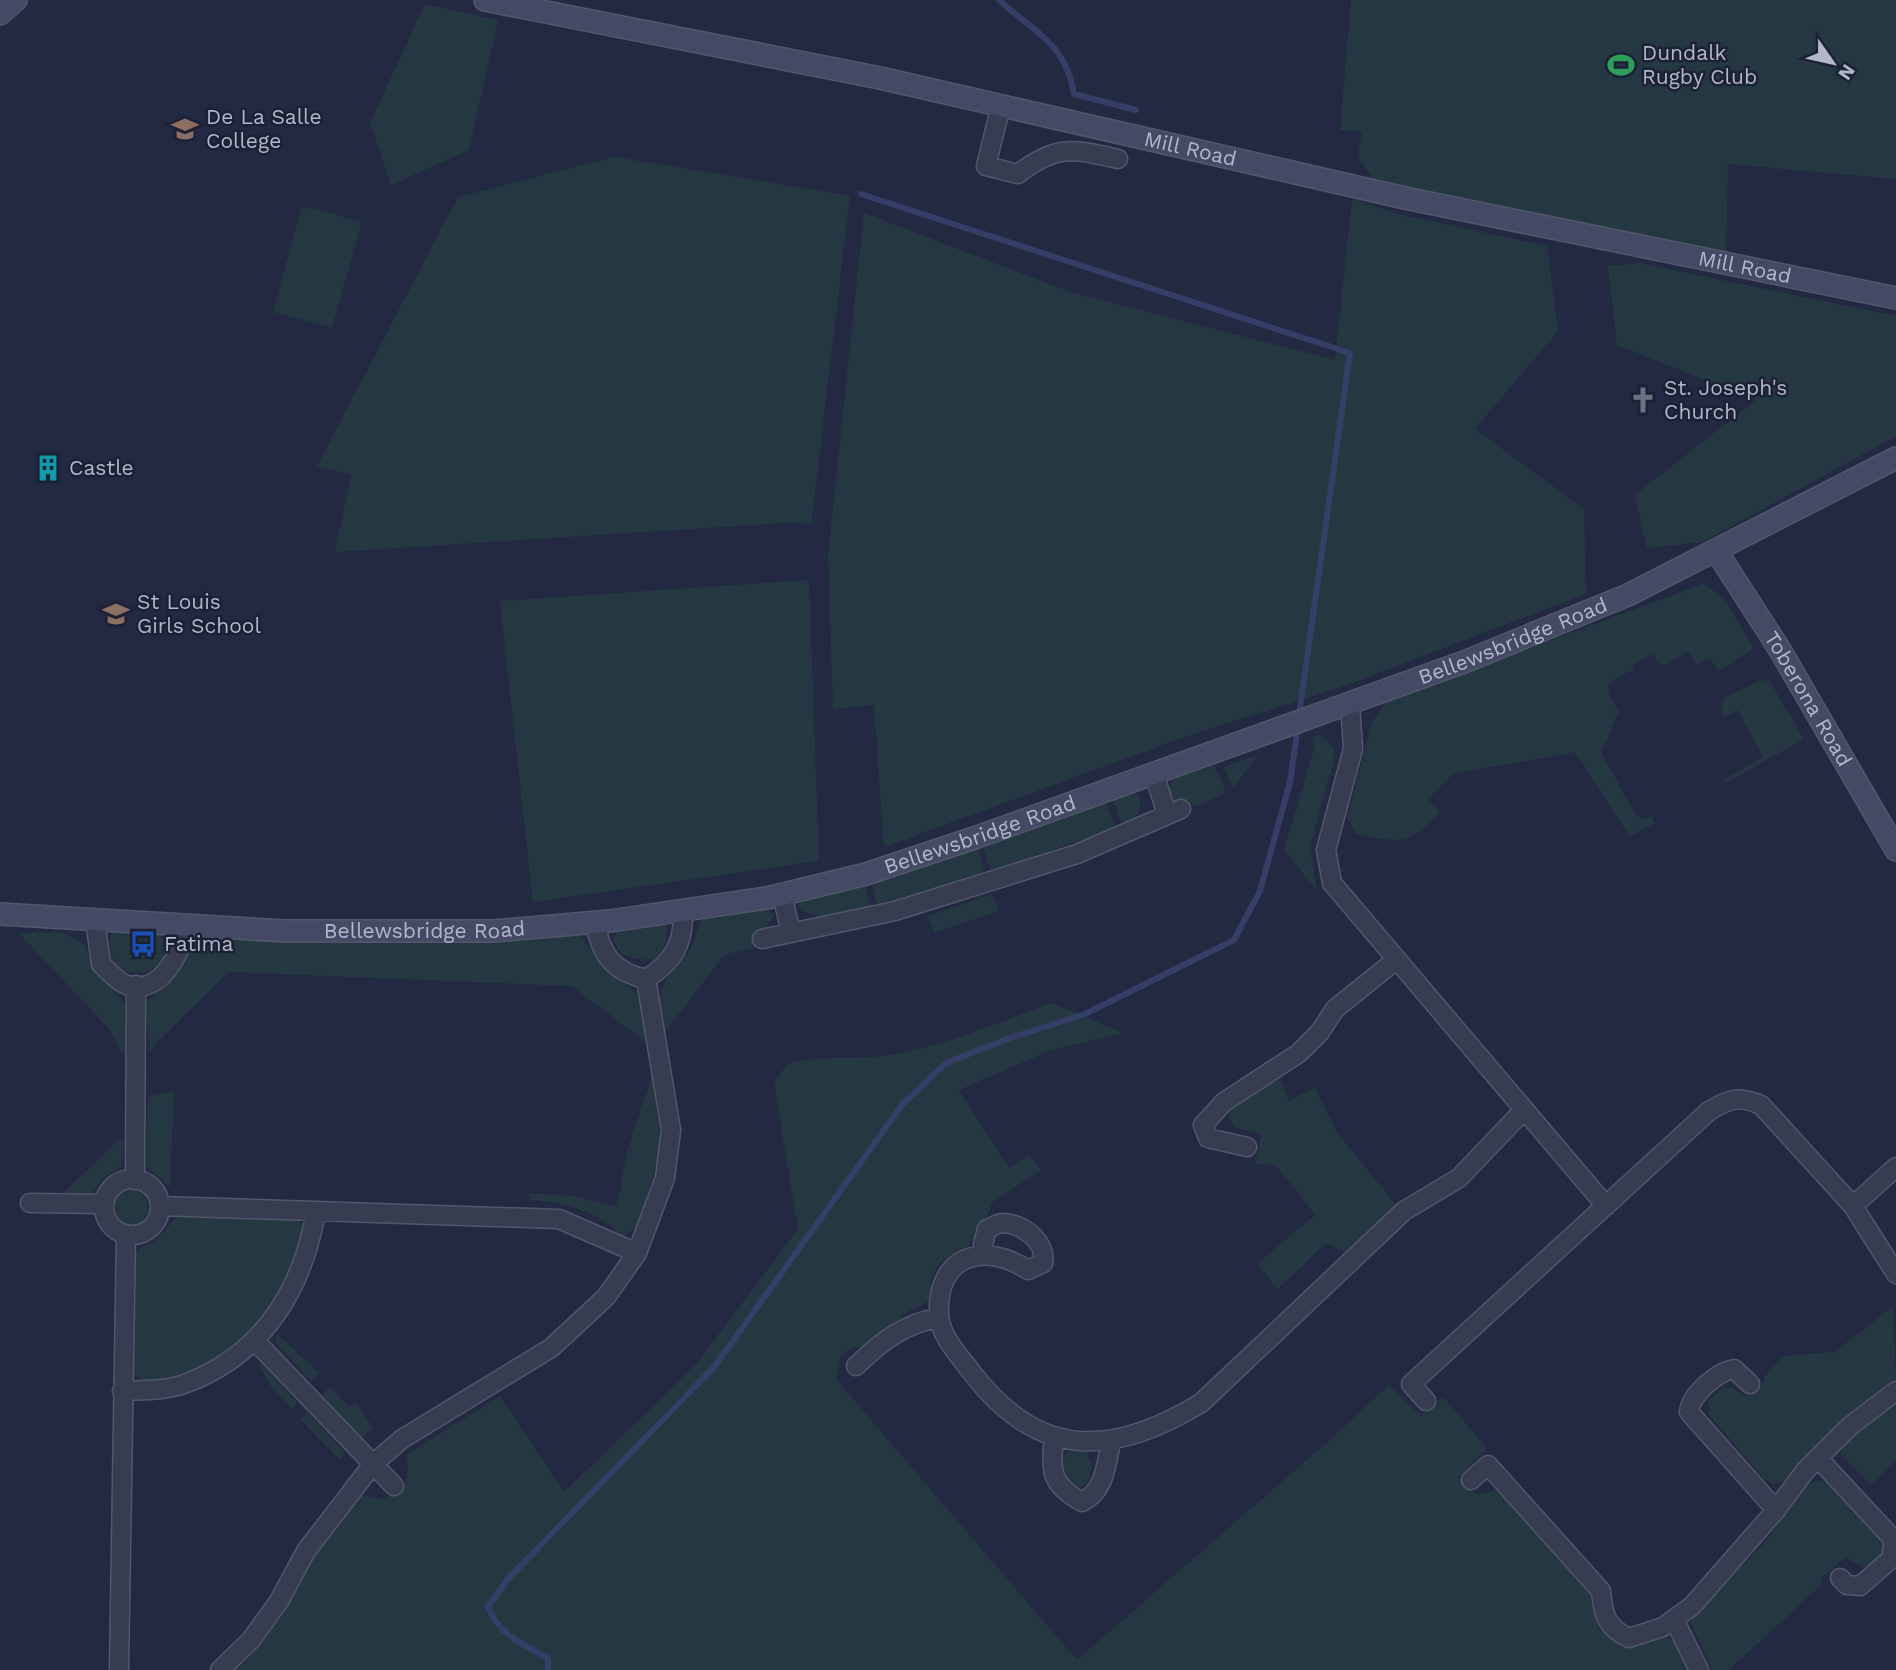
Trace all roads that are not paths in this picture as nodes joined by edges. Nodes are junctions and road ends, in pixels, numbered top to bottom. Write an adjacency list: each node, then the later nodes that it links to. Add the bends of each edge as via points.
1 (16, 0): 3 (street)
2 (485, 0): 4 (street, Mill Road)
3 (0, 14)
4 (1001, 105): 5 (street, via 986,166 1018,174 1051,153 1072,149); 6 (street, Mill Road, via 1405,198)
5 (1118, 159)
6 (1896, 298)
7 (1896, 458): 8 (street, Bellewsbridge Road)
8 (1717, 552): 9 (street, Bellewsbridge Road, via 1555,625); 11 (street, Toberona Road, via 1780,650)
9 (1350, 703): 10 (street, Bellewsbridge Road); 20 (street, via 1353,749 1326,850 1330,875)
10 (1154, 773): 12 (street, Bellewsbridge Road, via 866,874); 18 (street, via 1174,812 1077,854 895,911)
11 (1896, 850)
12 (782, 894): 13 (street, Bellewsbridge Road); 18 (street)
13 (683, 911): 16 (street, Bellewsbridge Road); 21 (street, via 679,947 667,965)
14 (0, 915): 15 (street, Bellewsbridge Road)
15 (95, 920): 17 (street, Bellewsbridge Road); 22 (street, via 101,964 126,985)
16 (595, 922): 17 (street, Bellewsbridge Road, via 493,931); 21 (street, via 599,944 610,961 629,975)
17 (187, 926): 22 (street, via 170,966 156,981)
18 (791, 933): 19 (street)
19 (762, 939)
20 (1396, 960): 23 (street); 24 (street, via 1335,1009 1299,1053 1224,1102 1203,1125 1208,1138)
21 (646, 979): 34 (street, via 671,1130 665,1178)
22 (135, 985): 26 (street)
23 (1524, 1110): 30 (street); 45 (street, via 1460,1178 1404,1211 1201,1403 1165,1425)
24 (1247, 1147)
25 (1896, 1167): 31 (street)
26 (135, 1180): 28 (street, via 115,1186); 29 (street, via 152,1188)
27 (30, 1203): 28 (street)
28 (104, 1204): 33 (street, via 109,1223)
29 (160, 1206): 32 (street); 33 (street, via 150,1229)
30 (1606, 1206): 31 (street, via 1709,1111 1730,1098 1761,1105); 43 (street, via 1410,1384)
31 (1853, 1206): 36 (street)
32 (316, 1210): 34 (street, via 559,1219); 38 (street, via 310,1248 294,1286)
33 (126, 1235): 41 (street)
34 (637, 1253): 47 (street, via 606,1297 551,1348 402,1439)
35 (984, 1254): 37 (street, via 974,1255 947,1274)
36 (1896, 1274)
37 (939, 1318): 39 (street, via 909,1325 885,1339); 44 (street, via 951,1345 1002,1408 1036,1432)
38 (255, 1341): 41 (street, via 222,1366 185,1384); 47 (street)
39 (856, 1366)
40 (1750, 1384): 50 (street, via 1734,1369 1726,1371 1690,1402 1689,1412)
41 (122, 1391): 53 (street)
42 (1896, 1391): 46 (street)
43 (1426, 1401)
44 (1054, 1436): 45 (street); 45 (street, via 1051,1465 1055,1481 1082,1502 1095,1496 1105,1475)
45 (1111, 1442)
46 (1818, 1458): 50 (street); 51 (street, via 1894,1540 1891,1559 1860,1587)
47 (373, 1464): 49 (street); 54 (street, via 306,1551 251,1640)
48 (1471, 1480): 52 (street, via 1488,1465 1601,1591 1605,1619 1615,1631 1629,1637)
49 (394, 1486)
50 (1776, 1510): 52 (street, via 1692,1606)
51 (1840, 1578)
52 (1674, 1619): 55 (street)
53 (119, 1670)
54 (220, 1670)
55 (1699, 1670)

